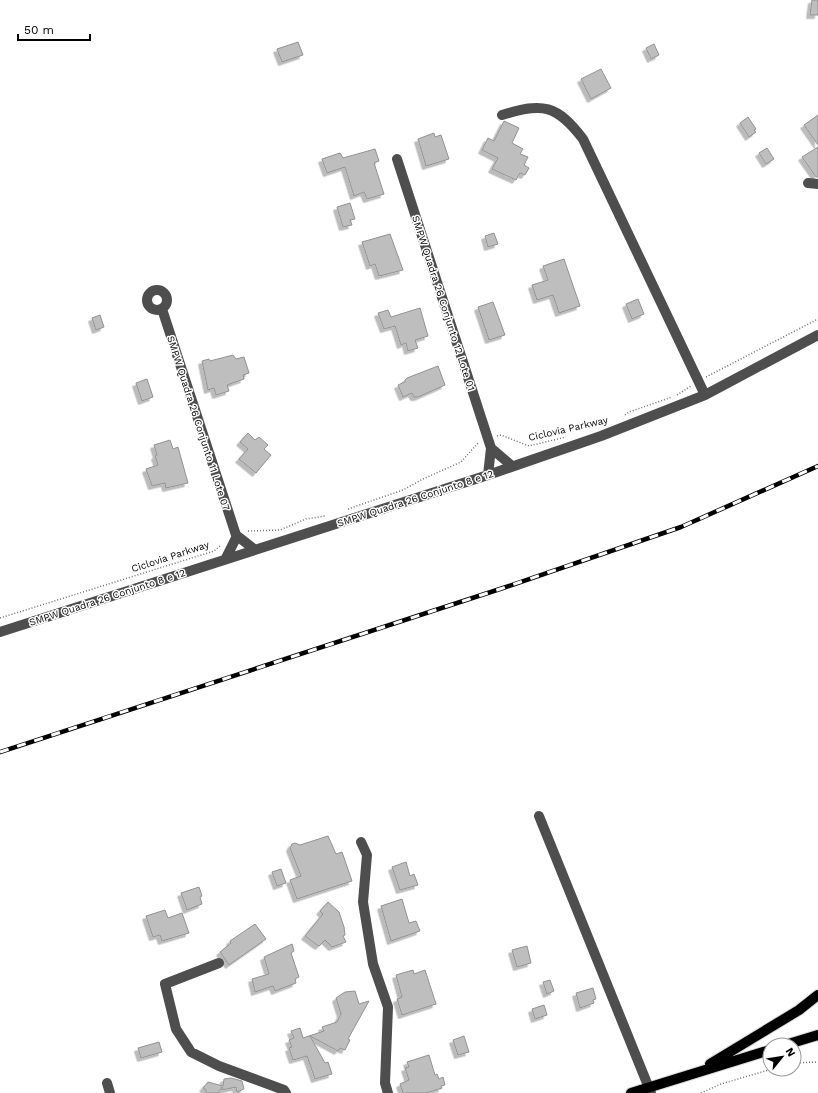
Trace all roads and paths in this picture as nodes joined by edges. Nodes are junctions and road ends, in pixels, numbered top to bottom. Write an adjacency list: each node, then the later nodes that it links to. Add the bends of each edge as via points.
1 (502, 115): 6 (street, via 523,108 549,109 570,122 583,139)
2 (397, 159): 9 (street, SMPW Quadra 26 Conjunto 12 Lote 01)
3 (162, 308): 16 (street, SMPW Quadra 26 Conjunto 11 Lote 07)
4 (818, 319): 6 (path)
5 (818, 335): 7 (street, SMPW Quadra 26 Conjunto 8 e 12)
6 (698, 382): 7 (street); 8 (path, via 678,394)
7 (705, 395): 12 (street, SMPW Quadra 26 Conjunto 8 e 12, via 601,436)
8 (624, 416)
9 (487, 437): 10 (path, Ciclovia Parkway, via 501,435 528,446); 11 (street, SMPW Quadra 26 Conjunto 12 Lote 01); 14 (path, via 476,444 460,462 403,490)
10 (566, 437)
11 (491, 448): 12 (street, SMPW Quadra 26 Conjunto 12 Lote 01); 13 (street, SMPW Quadra 26 Conjunto 12 Lote 01)
12 (512, 466): 13 (street, SMPW Quadra 26 Conjunto 8 e 12)
13 (488, 475): 17 (street, SMPW Quadra 26 Conjunto 8 e 12)
14 (346, 510)
15 (327, 516): 16 (path, Ciclovia Parkway, via 306,519 280,530 248,531)
16 (236, 536): 17 (street); 18 (street); 19 (path, Ciclovia Parkway, via 214,551)
17 (254, 549): 18 (street, SMPW Quadra 26 Conjunto 8 e 12)
18 (226, 558): 20 (street, SMPW Quadra 26 Conjunto 8 e 12)
19 (0, 618)
20 (0, 632)
21 (539, 816): 32 (street)
22 (361, 842): 34 (street, via 367,855 363,902 373,964 388,1007 385,1083)
23 (219, 963): 33 (street, via 165,984 176,1029 191,1052)
24 (818, 996): 30 (main road)
25 (818, 1035): 26 (main road)
26 (802, 1040)
27 (762, 1052): 30 (main road)
28 (818, 1062): 29 (path)
29 (802, 1063)
30 (698, 1072): 32 (main road)
31 (762, 1072): 36 (path)
32 (650, 1090): 35 (main road)
33 (286, 1093)
34 (388, 1093)
35 (631, 1093)
36 (701, 1093)

